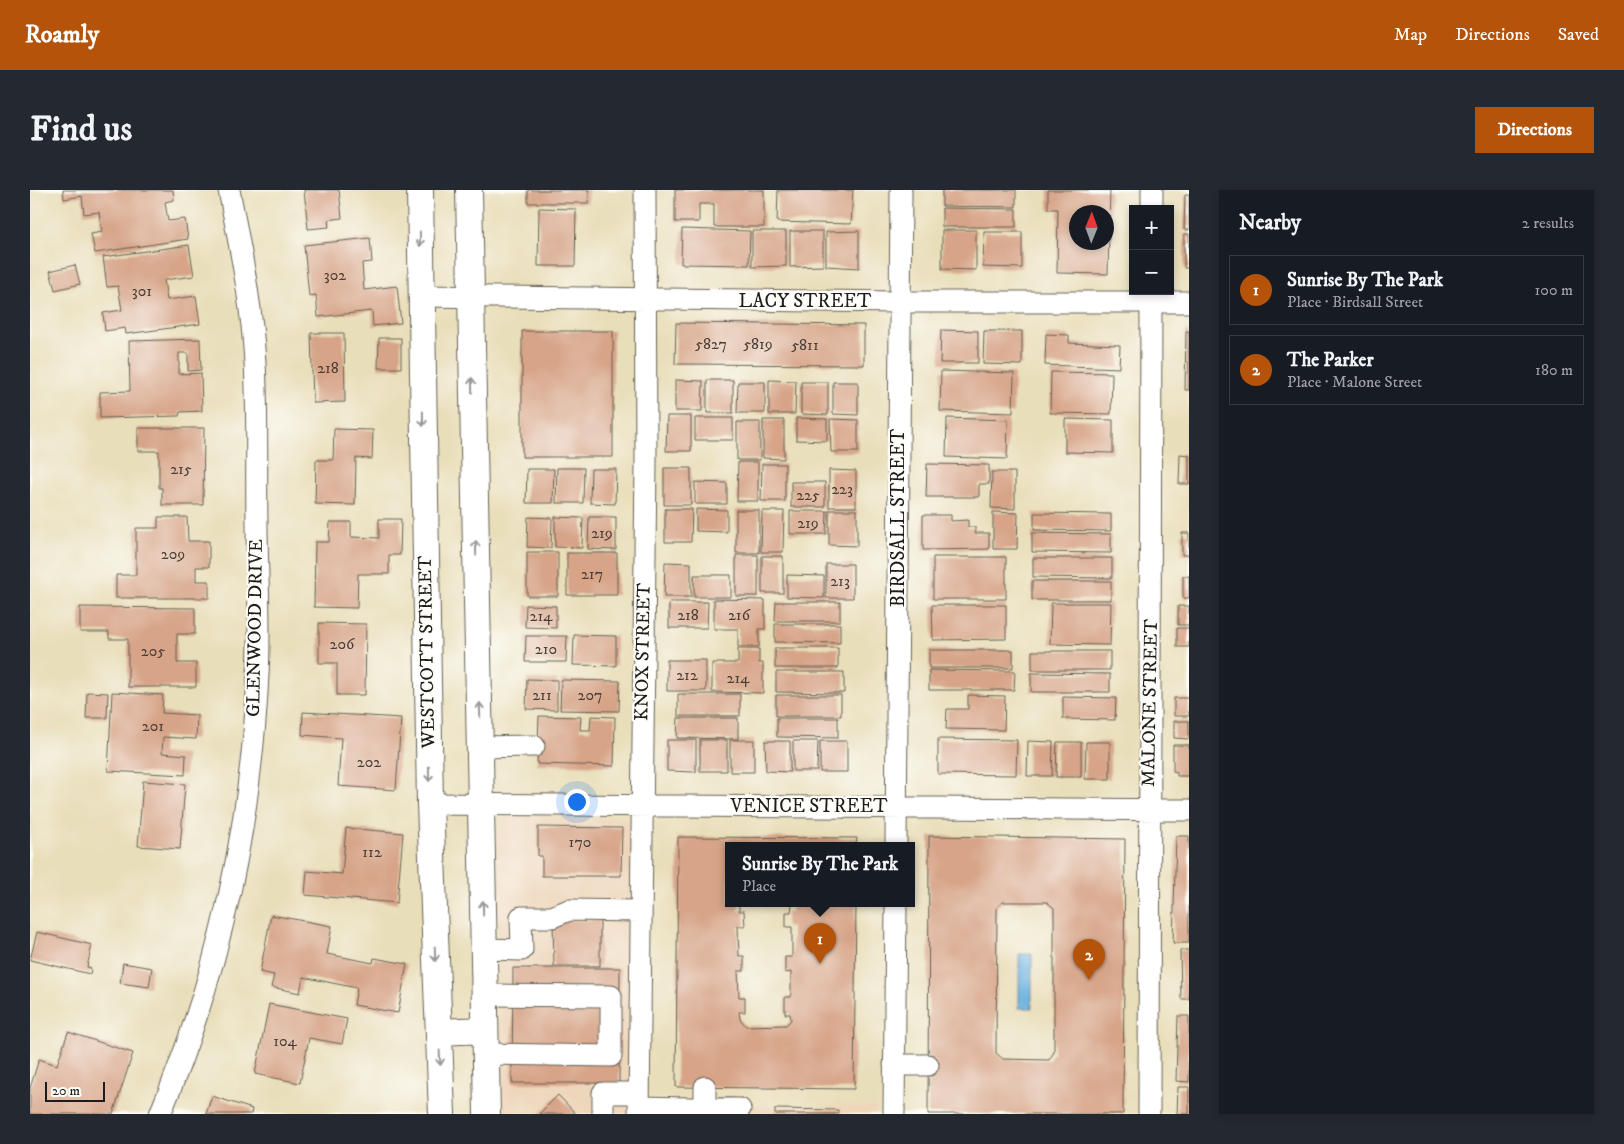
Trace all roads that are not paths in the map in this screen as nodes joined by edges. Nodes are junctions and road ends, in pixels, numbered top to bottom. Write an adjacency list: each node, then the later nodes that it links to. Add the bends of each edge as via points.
1 (229, 190): 35 (street, GLENWOOD DRIVE, via 248,286 255,364 258,673 249,783 234,878 215,959 178,1071)
2 (420, 190): 8 (main road, WESTCOTT STREET, one-way to 8)
3 (469, 190): 9 (main road)
4 (645, 190): 11 (street, KNOX STREET)
5 (901, 190): 12 (street, BIRDSALL STREET)
6 (1152, 190): 7 (street)
7 (1152, 205)
8 (421, 296): 9 (street, LACY STREET); 16 (main road, WESTCOTT STREET, one-way to 16)
9 (470, 297): 11 (street, LACY STREET); 15 (main road, one-way to 9)
10 (1151, 297): 12 (street, LACY STREET); 13 (street, LACY STREET); 20 (street, MALONE STREET)
11 (644, 300): 12 (street, LACY STREET); 18 (street, KNOX STREET, via 646,461)
12 (900, 302): 19 (street, BIRDSALL STREET)
13 (1189, 302)
14 (534, 746): 15 (street)
15 (480, 747): 17 (main road)
16 (430, 804): 17 (street, VENICE STREET); 27 (main road, WESTCOTT STREET, one-way to 27)
17 (482, 804): 18 (street, VENICE STREET); 25 (main road, one-way to 17)
18 (641, 806): 19 (street, VENICE STREET); 24 (street, KNOX STREET)
19 (896, 806): 20 (street, VENICE STREET); 22 (street, BIRDSALL STREET)
20 (1149, 809): 21 (street, VENICE STREET); 40 (street, MALONE STREET)
21 (1189, 810)
22 (896, 842)
23 (896, 907): 30 (street)
24 (640, 911): 25 (street, via 569,910 552,917 521,917 522,950); 32 (street, KNOX STREET)
25 (484, 949): 26 (main road)
26 (484, 995): 28 (main road); 28 (street, via 611,996 611,1056)
27 (438, 1032): 28 (main road); 36 (main road, WESTCOTT STREET, one-way to 36)
28 (485, 1042): 37 (main road)
29 (928, 1065): 30 (street)
30 (894, 1066): 39 (street)
31 (705, 1087): 33 (street)
32 (639, 1105): 33 (street); 38 (street, via 603,1092)
33 (705, 1108): 34 (street)
34 (740, 1109)
35 (160, 1114)
36 (442, 1114)
37 (487, 1114)
38 (603, 1114)
39 (894, 1114)
40 (1149, 1114)

